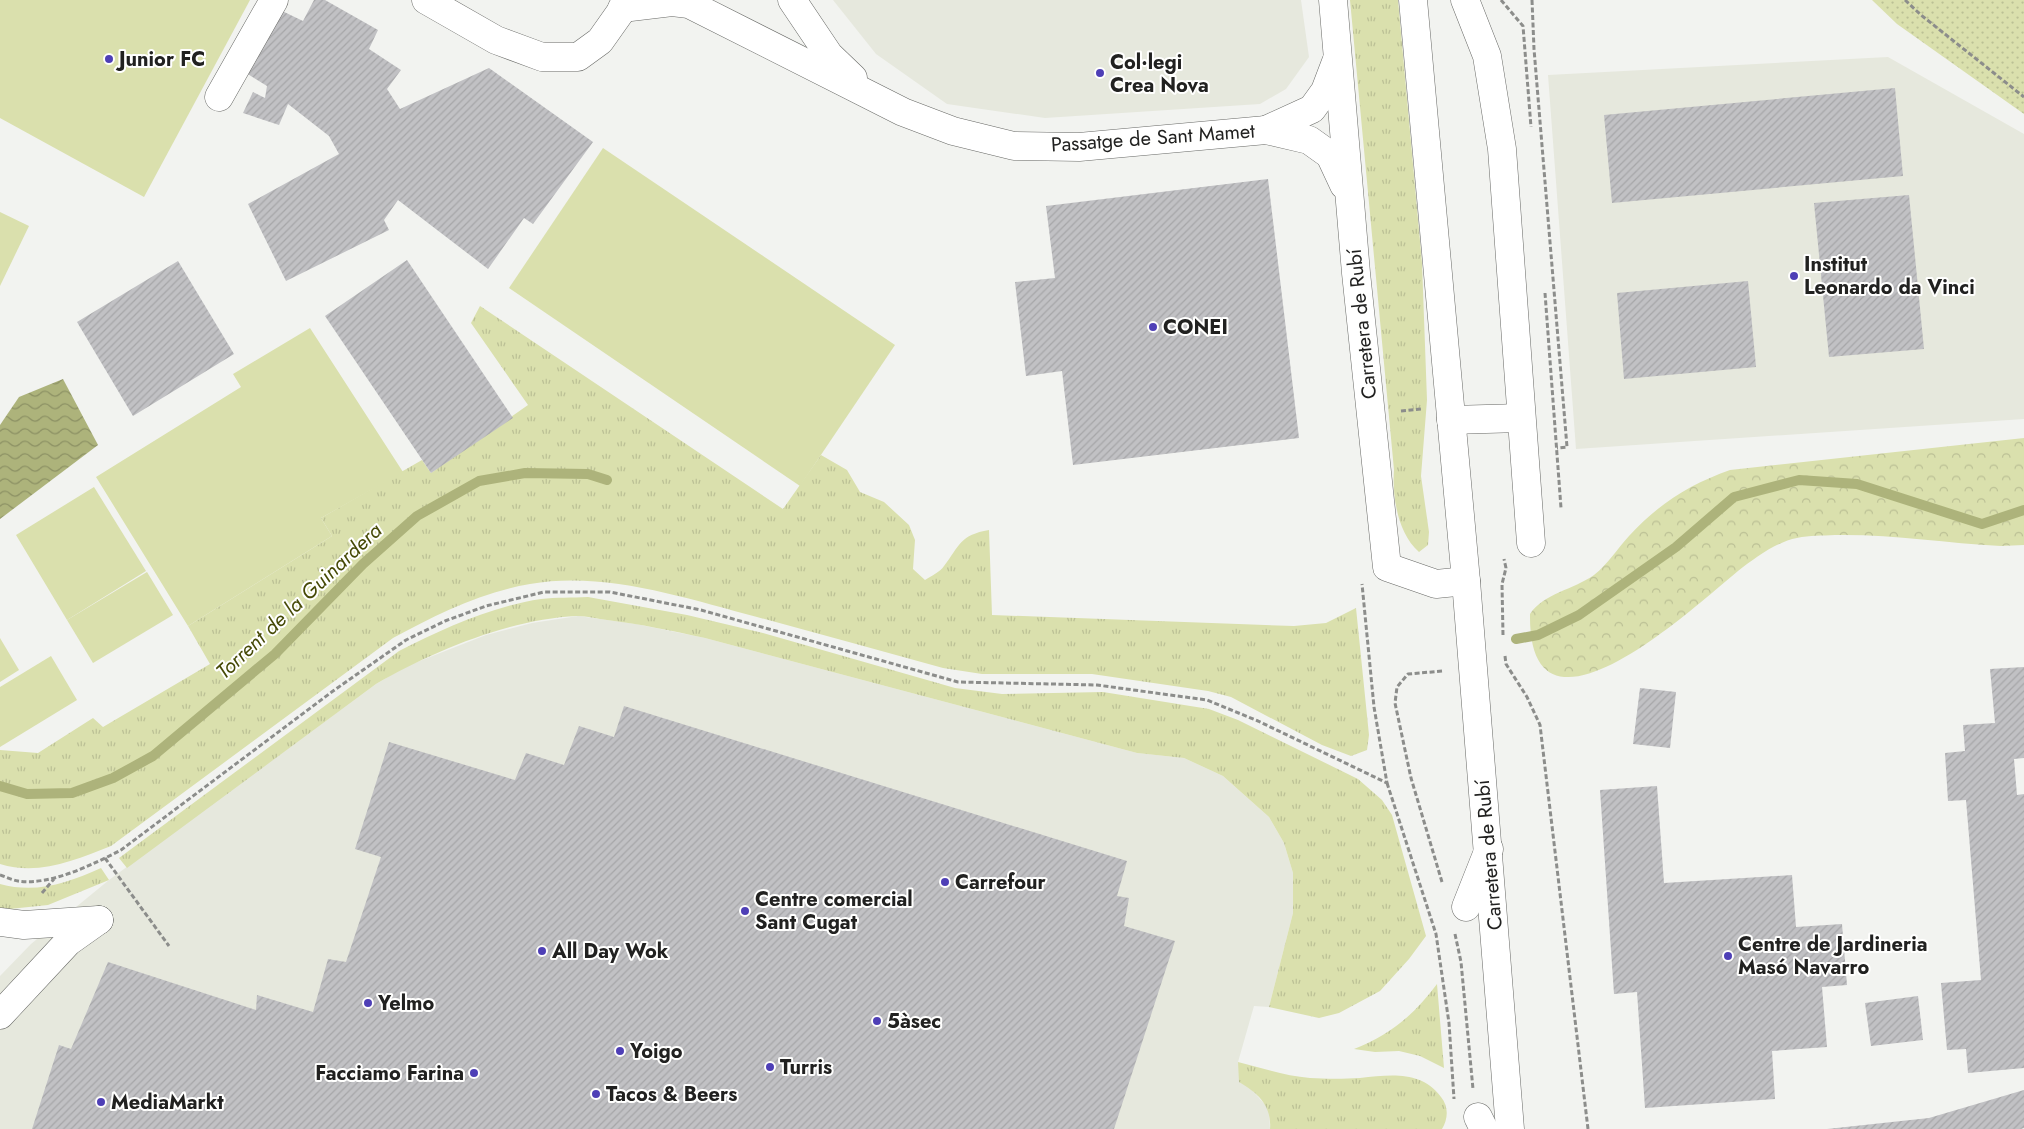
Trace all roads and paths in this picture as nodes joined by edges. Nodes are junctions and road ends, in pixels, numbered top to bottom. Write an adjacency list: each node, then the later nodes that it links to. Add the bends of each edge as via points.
1 (274, 0): 15 (street)
2 (426, 0): 10 (street, Passatge de Sant Mamet, via 496,40 542,57 578,56 600,41)
3 (792, 0): 14 (street, Passatge de Sant Mamet, via 829,54)
4 (1333, 0): 13 (street, Carretera de Rubí)
5 (1413, 0): 22 (street, Carretera de Rubí)
6 (1465, 0): 21 (street, via 1488,56 1502,148)
7 (1501, 0): 12 (path)
8 (1532, 0): 23 (path, via 1567,448)
9 (1905, 0): 16 (path)
10 (626, 4): 11 (street, Passatge de Sant Mamet, via 672,2)
11 (712, 8): 14 (street, Passatge de Sant Mamet)
12 (1523, 26)
13 (1338, 58): 17 (street, Passatge de Sant Mamet, via 1325,91 1312,109); 18 (street, Carretera de Rubí)
14 (870, 95): 17 (street, Passatge de Sant Mamet, via 953,131 1014,146 1079,147)
15 (219, 97)
16 (2024, 97)
17 (1266, 130): 18 (street, Passatge de Sant Mamet, via 1309,140 1330,155)
18 (1351, 199): 26 (street, Carretera de Rubí, via 1387,568 1436,584)
19 (1398, 411): 20 (path, via 1421,409)
20 (1423, 418)
21 (1521, 418): 22 (street); 23 (street)
22 (1451, 420): 26 (street, Carretera de Rubí)
23 (1524, 451): 24 (street)
24 (1531, 543)
25 (1506, 568): 28 (path, via 1502,584)
26 (1466, 581): 30 (street, Carretera de Rubí)
27 (1371, 592): 31 (path, via 1362,589 1374,707)
28 (1504, 644)
29 (1504, 651): 43 (path, via 1506,664 1540,725)
30 (1472, 668): 32 (street, Carretera de Rubí); 35 (path, via 1408,674 1396,688 1395,703 1411,778)
31 (1388, 783): 33 (path, via 1207,700 1098,685 958,682 701,610 610,592 544,592 486,606 406,640 121,850); 41 (path, via 1436,934 1449,1023)
32 (1489, 849): 36 (street); 42 (street, Carretera de Rubí)
33 (105, 858): 34 (path, via 55,878 19,882); 39 (path)
34 (0, 875)
35 (1443, 884)
36 (1466, 907)
37 (0, 922): 40 (street, via 24,925 99,920 68,942)
38 (1454, 931): 41 (path, via 1461,962 1473,1088)
39 (169, 946)
40 (0, 1015)
41 (1472, 1112)
42 (1510, 1129)
43 (1588, 1129)

